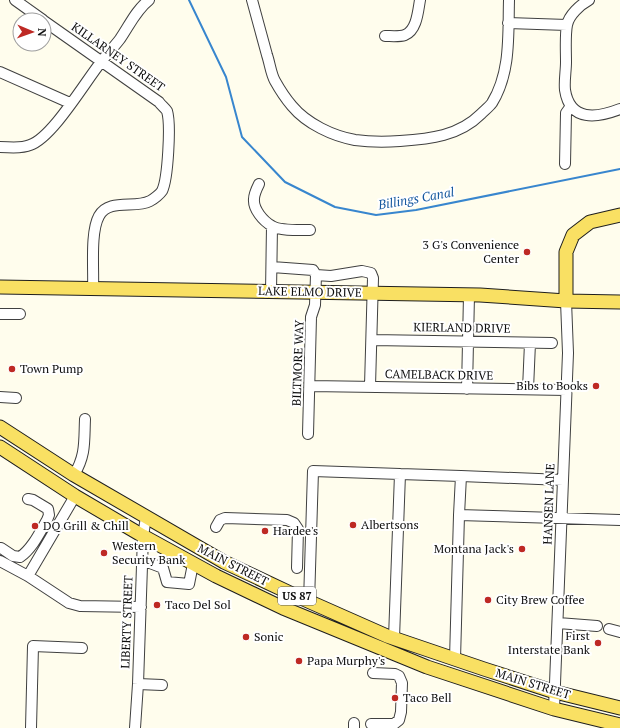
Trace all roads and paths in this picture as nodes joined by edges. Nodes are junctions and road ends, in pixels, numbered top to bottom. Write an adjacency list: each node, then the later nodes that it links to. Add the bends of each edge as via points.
1 (15, 0): 7 (street, KILLARNEY STREET)
2 (149, 0): 12 (street, via 142,5 119,41)
3 (252, 0): 8 (street, via 274,80 293,108 322,129 365,141 404,141 442,136 461,129 477,118 491,105 500,90 508,56)
4 (420, 0): 11 (street, via 414,26 410,32 403,36)
5 (509, 0): 8 (street)
6 (589, 0): 9 (street, via 577,9)
7 (32, 12)
8 (508, 23): 9 (street)
9 (567, 25): 15 (street, via 565,88)
10 (52, 26): 12 (street, KILLARNEY STREET)
11 (385, 36)
12 (101, 61): 14 (street); 26 (street, KILLARNEY STREET, via 159,102 166,111 168,123 166,176 161,191 150,201 116,205 100,214 94,238)
13 (0, 72): 14 (street)
14 (70, 103): 17 (street, via 51,130 39,141 21,147)
15 (571, 106): 16 (street, via 584,115 592,116); 18 (street, via 566,113)
16 (620, 109)
17 (0, 147)
18 (565, 164)
19 (259, 184): 21 (street, via 254,198 255,209)
20 (620, 215): 31 (main road, via 590,222 573,235 566,252)
21 (272, 226): 22 (street); 23 (street)
22 (310, 230)
23 (272, 267): 24 (street, via 312,270); 27 (street)
24 (316, 275): 28 (street, BILTMORE WAY); 29 (street, via 331,276 362,271 371,273)
25 (0, 287): 26 (main road, LAKE ELMO DRIVE)
26 (94, 289): 27 (main road, LAKE ELMO DRIVE)
27 (271, 292): 28 (main road, LAKE ELMO DRIVE)
28 (315, 292): 29 (main road, LAKE ELMO DRIVE); 39 (street, BILTMORE WAY, via 315,306 311,317)
29 (373, 294): 30 (main road, LAKE ELMO DRIVE); 35 (street)
30 (469, 295): 31 (main road, LAKE ELMO DRIVE); 36 (street)
31 (566, 301): 32 (main road, LAKE ELMO DRIVE); 43 (street, HANSEN LANE)
32 (620, 302)
33 (0, 314): 34 (street)
34 (20, 314)
35 (372, 340): 36 (street, KIERLAND DRIVE); 40 (street)
36 (468, 341): 37 (street, KIERLAND DRIVE); 41 (street)
37 (530, 343): 38 (street, KIERLAND DRIVE); 42 (street)
38 (552, 343)
39 (310, 386): 40 (street, CAMELBACK DRIVE); 48 (street, BILTMORE WAY)
40 (370, 386): 41 (street, CAMELBACK DRIVE)
41 (467, 388): 42 (street, CAMELBACK DRIVE)
42 (528, 389): 43 (street, CAMELBACK DRIVE)
43 (567, 390): 53 (street, HANSEN LANE)
44 (0, 397): 45 (street)
45 (16, 398)
46 (84, 419): 50 (street, via 83,453)
47 (0, 427): 50 (main road, MAIN STREET / US 87)
48 (308, 434)
49 (0, 447): 54 (main road, MAIN STREET / US 87)
50 (74, 474): 57 (main road, MAIN STREET / US 87)
51 (400, 474): 52 (street); 68 (street, via 313,471); 74 (street)
52 (460, 476): 53 (street); 56 (street)
53 (563, 480): 58 (street, HANSEN LANE)
54 (75, 496): 61 (main road, MAIN STREET / US 87); 67 (street)
55 (28, 499): 62 (street, via 48,509 47,520 25,554 20,557 13,556)
56 (459, 515): 58 (street); 76 (street)
57 (146, 517): 61 (street, LIBERTY STREET); 68 (main road, MAIN STREET / US 87, via 224,562)
58 (562, 518): 59 (street); 70 (street, HANSEN LANE)
59 (620, 520)
60 (216, 527): 66 (street, via 220,520 225,518 287,520 294,523 298,529)
61 (143, 536): 63 (street, LIBERTY STREET); 65 (main road, MAIN STREET / US 87)
62 (1, 548)
63 (142, 560): 65 (street, via 162,568 167,582 189,584); 69 (street, LIBERTY STREET)
64 (0, 561): 67 (street)
65 (193, 564): 82 (main road, MAIN STREET / US 87, via 283,608 388,652)
66 (298, 568)
67 (28, 576): 69 (street, via 69,603 80,606)
68 (309, 602): 74 (main road, MAIN STREET / US 87)
69 (141, 607): 78 (street, LIBERTY STREET)
70 (558, 623): 71 (street); 80 (street, HANSEN LANE)
71 (597, 626)
72 (609, 629): 73 (street)
73 (620, 632)
74 (394, 638): 76 (main road, MAIN STREET / US 87)
75 (82, 648): 85 (street, via 33,646)
76 (455, 659): 80 (main road, MAIN STREET / US 87)
77 (373, 673): 83 (street, via 399,676 402,683 401,712 399,720 394,724)
78 (138, 684): 79 (street); 86 (street, LIBERTY STREET)
79 (162, 685)
80 (555, 692): 81 (main road, MAIN STREET / US 87); 82 (street, HANSEN LANE)
81 (620, 708)
82 (554, 709): 84 (main road, MAIN STREET / US 87)
83 (371, 724)
84 (620, 725)
85 (31, 728)
86 (135, 728)

